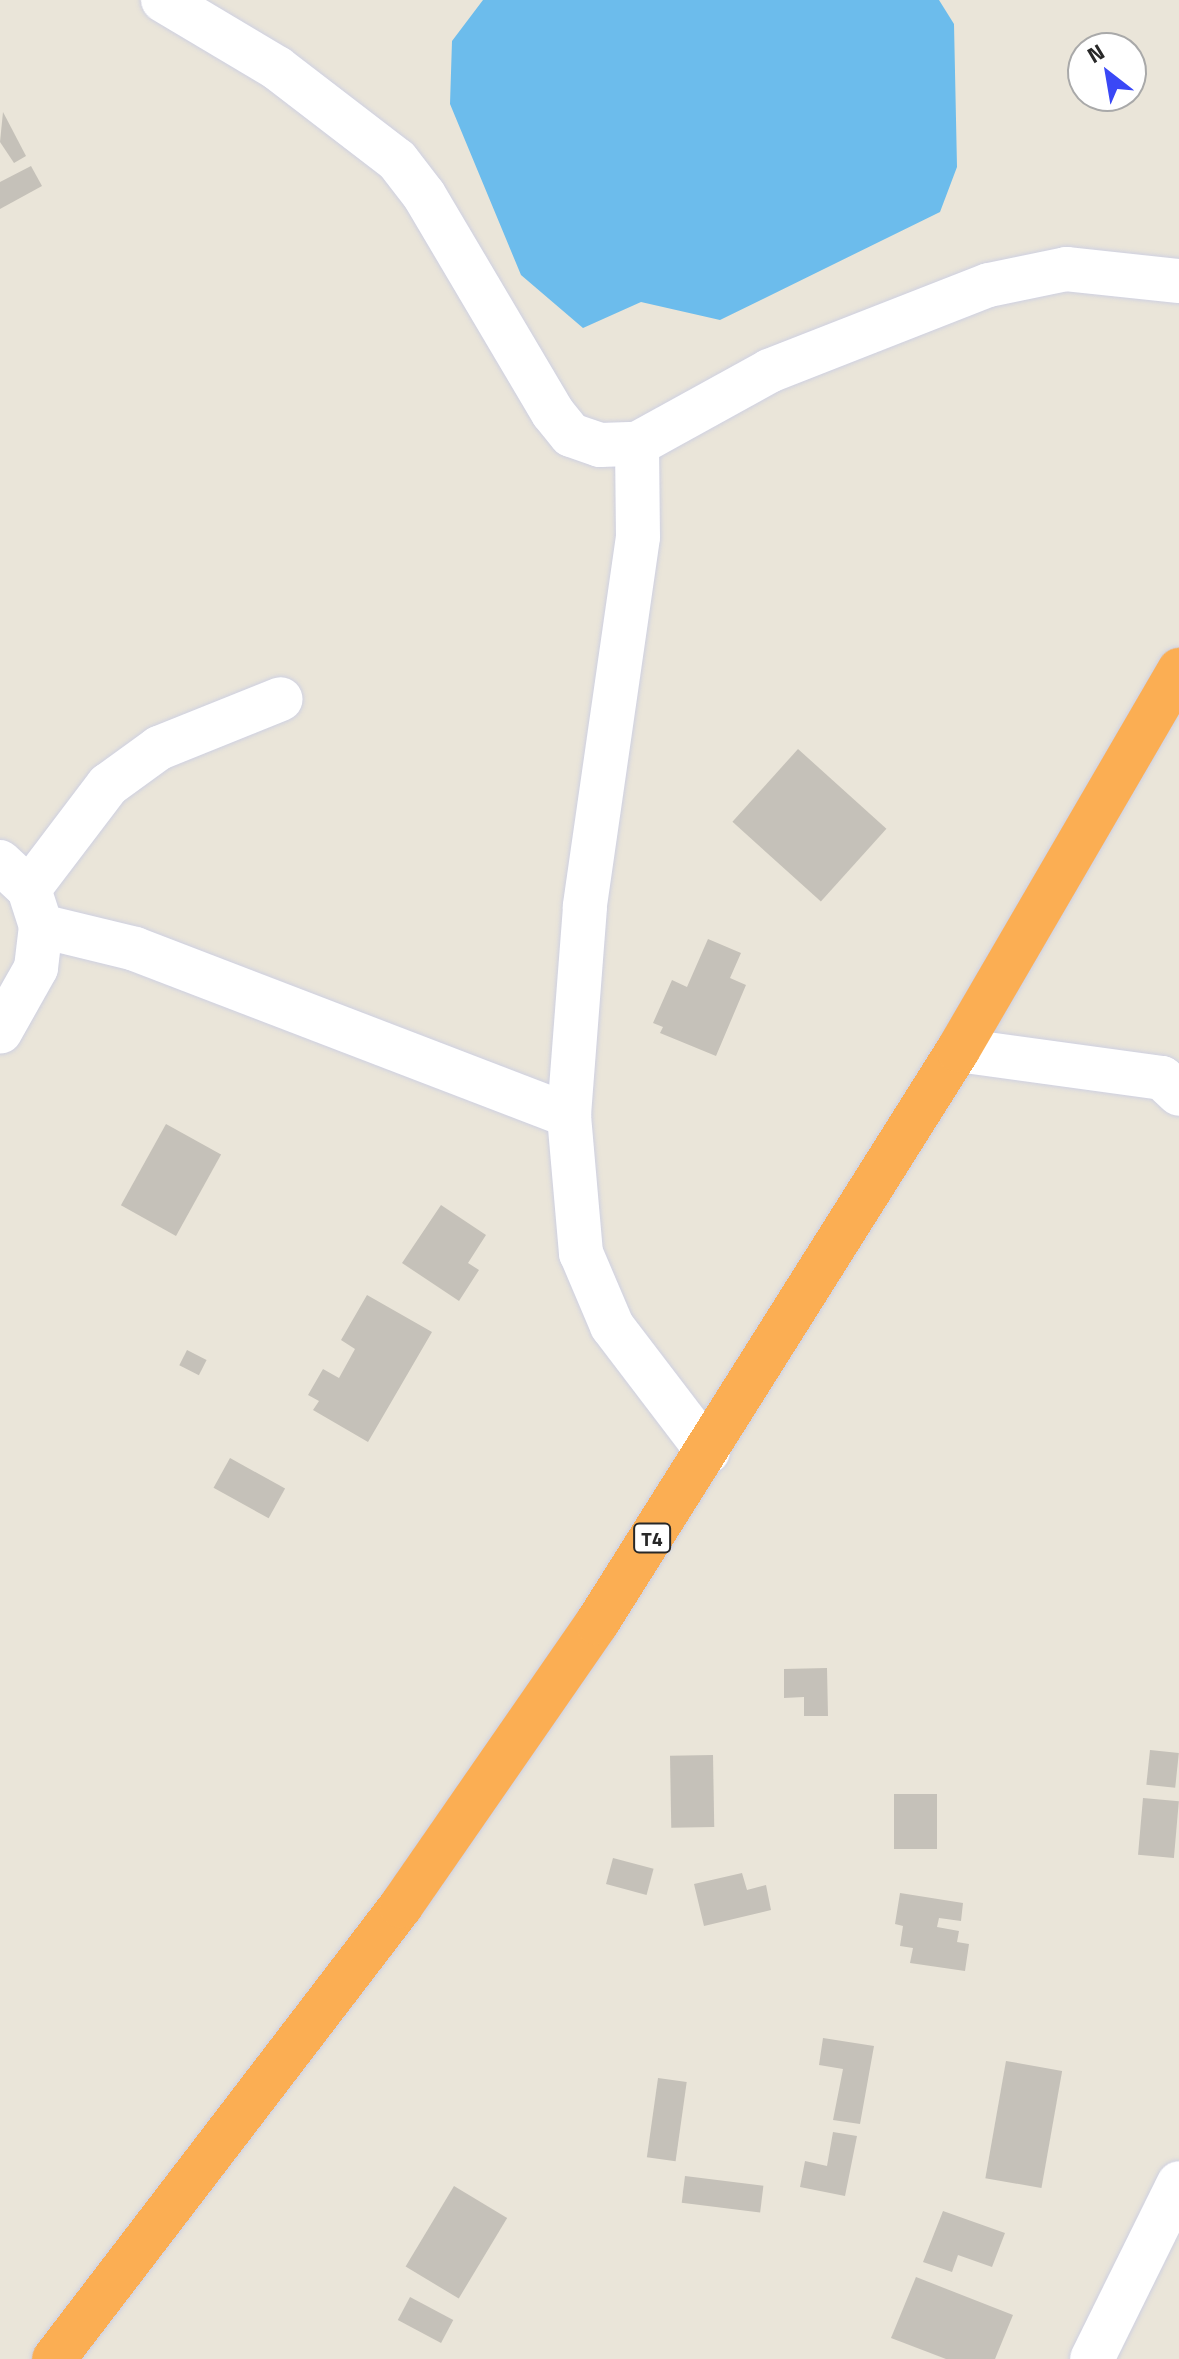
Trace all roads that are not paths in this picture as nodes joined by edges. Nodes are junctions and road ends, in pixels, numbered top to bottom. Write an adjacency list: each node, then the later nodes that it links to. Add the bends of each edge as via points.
1 (163, 0): 3 (street, via 277,68 397,160 571,435 600,445)
2 (1179, 281): 3 (street, via 1066,269 989,285 769,371)
3 (637, 444): 10 (street, via 638,537 585,907)
4 (1179, 670): 8 (highway, T4)
5 (281, 699): 6 (street, via 159,748 108,785)
6 (23, 892): 7 (street, via 36,968); 10 (street, via 135,949)
7 (0, 1032)
8 (958, 1050): 9 (street, via 1162,1078); 11 (highway, T4)
9 (1179, 1094)
10 (569, 1116): 11 (street, via 581,1253 612,1326)
11 (708, 1452): 13 (highway, T4, via 401,1906)
12 (1179, 2183): 14 (street)
13 (54, 2359)
14 (1092, 2359)

